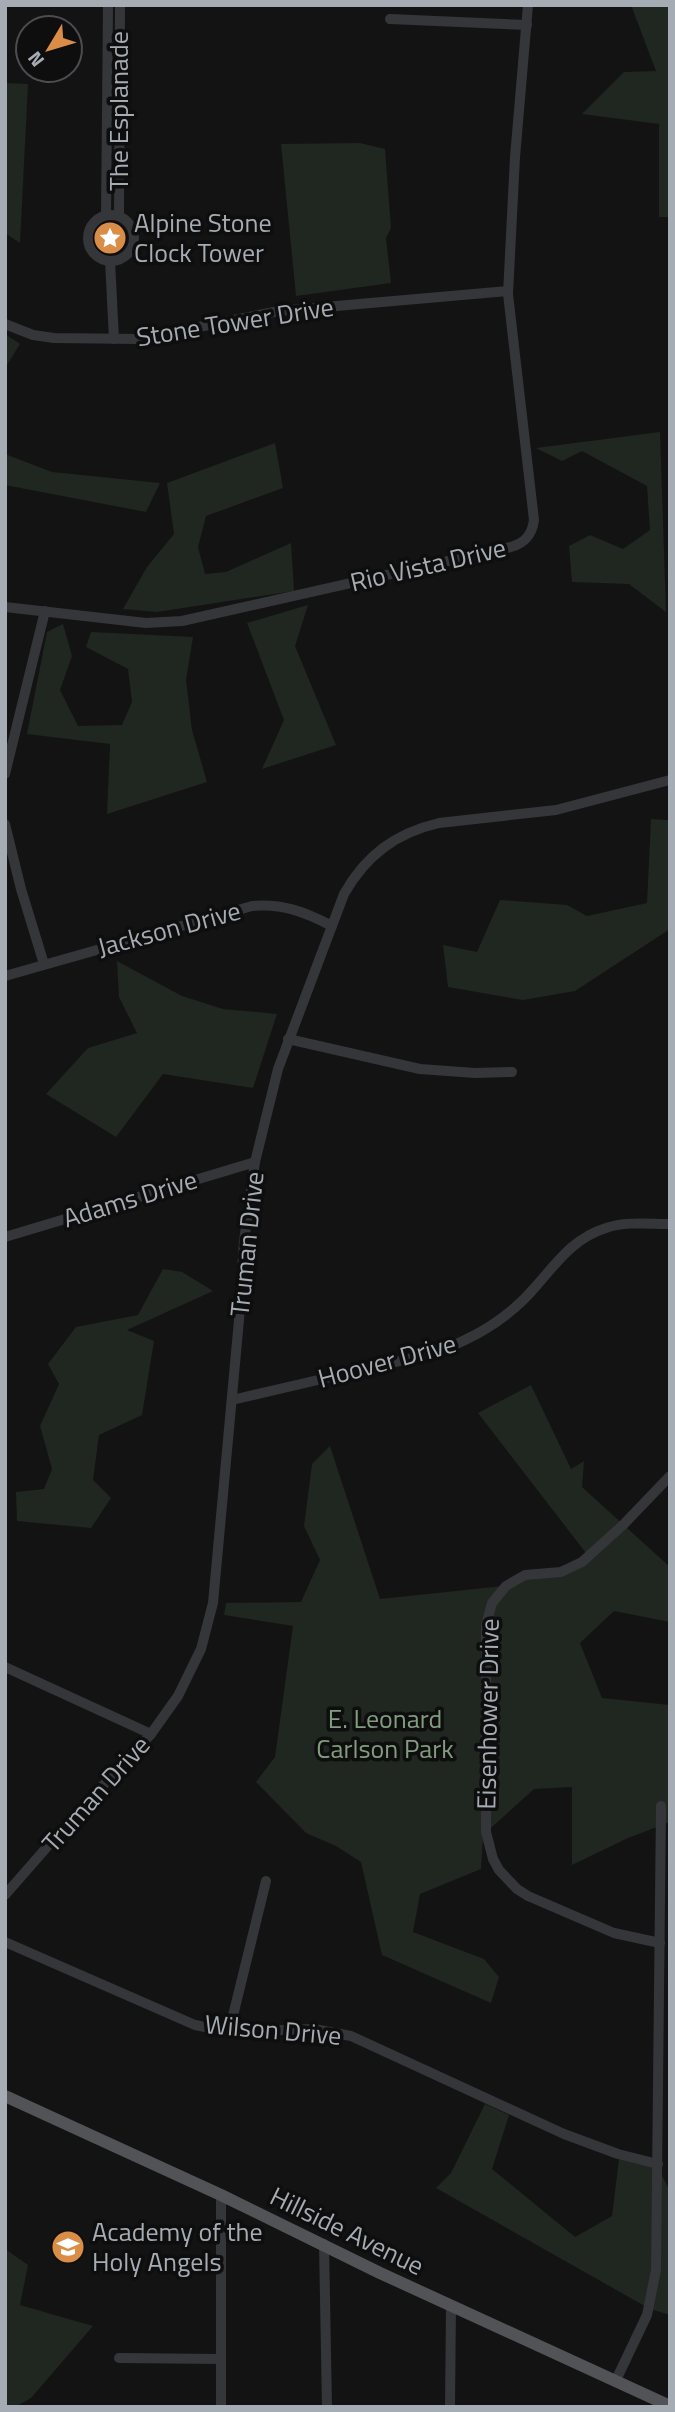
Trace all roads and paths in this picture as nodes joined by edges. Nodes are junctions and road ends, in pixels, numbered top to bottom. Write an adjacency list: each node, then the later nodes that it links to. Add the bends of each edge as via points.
1 (108, 5): 6 (street, The Esplanade)
2 (120, 5): 7 (street, The Esplanade)
3 (528, 5): 5 (street, Rio Vista Drive)
4 (390, 19): 5 (street)
5 (527, 25): 9 (street, Rio Vista Drive)
6 (106, 215): 7 (street); 8 (street, via 93,223 88,244 96,256)
7 (118, 216): 8 (street, via 130,225 133,246 124,257)
8 (110, 261): 11 (street)
9 (508, 291): 11 (street, Stone Tower Drive, via 279,311 167,335); 13 (street, Rio Vista Drive, via 534,520 524,541 182,621 146,623)
10 (5, 324): 11 (street, Stone Tower Drive, via 43,337)
11 (114, 339)
12 (5, 607): 13 (street, Rio Vista Drive)
13 (45, 611): 14 (street)
14 (5, 774)
15 (670, 780): 17 (street, Truman Drive, via 556,810 439,823 405,833 363,865 344,894)
16 (5, 824): 18 (street)
17 (332, 926): 18 (street, Jackson Drive, via 282,906 252,906); 20 (street, Truman Drive)
18 (44, 964): 19 (street, Jackson Drive)
19 (5, 976)
20 (288, 1039): 21 (street, via 420,1069); 22 (street, Truman Drive)
21 (512, 1072)
22 (255, 1162): 24 (street, Adams Drive); 25 (street, Truman Drive)
23 (670, 1224): 25 (street, Hoover Drive, via 622,1224 594,1232 566,1251 507,1314 449,1347)
24 (5, 1237)
25 (232, 1400): 28 (street, Truman Drive, via 208,1626 190,1675)
26 (670, 1476): 33 (street, Eisenhower Drive, via 582,1562 561,1572 525,1575 506,1586 492,1603 486,1625 486,1832 499,1870 528,1896 614,1933)
27 (5, 1667): 28 (street)
28 (151, 1734): 31 (street, Truman Drive)
29 (661, 1806): 33 (street)
30 (266, 1881): 34 (street)
31 (5, 1895)
32 (5, 1942): 34 (street, Wilson Drive, via 195,2025)
33 (660, 1943): 36 (street)
34 (229, 2032): 36 (street, Wilson Drive, via 314,2029 351,2036 564,2134)
35 (5, 2096): 37 (main road, Hillside Avenue)
36 (658, 2164): 42 (street, via 653,2292)
37 (221, 2195): 38 (main road, Hillside Avenue); 41 (street)
38 (324, 2244): 39 (main road, Hillside Avenue); 45 (street)
39 (451, 2305): 42 (main road, Hillside Avenue); 46 (street)
40 (119, 2358): 41 (street)
41 (221, 2359): 44 (street)
42 (616, 2381): 43 (main road, Hillside Avenue)
43 (670, 2406)
44 (221, 2407)
45 (327, 2407)
46 (450, 2407)

